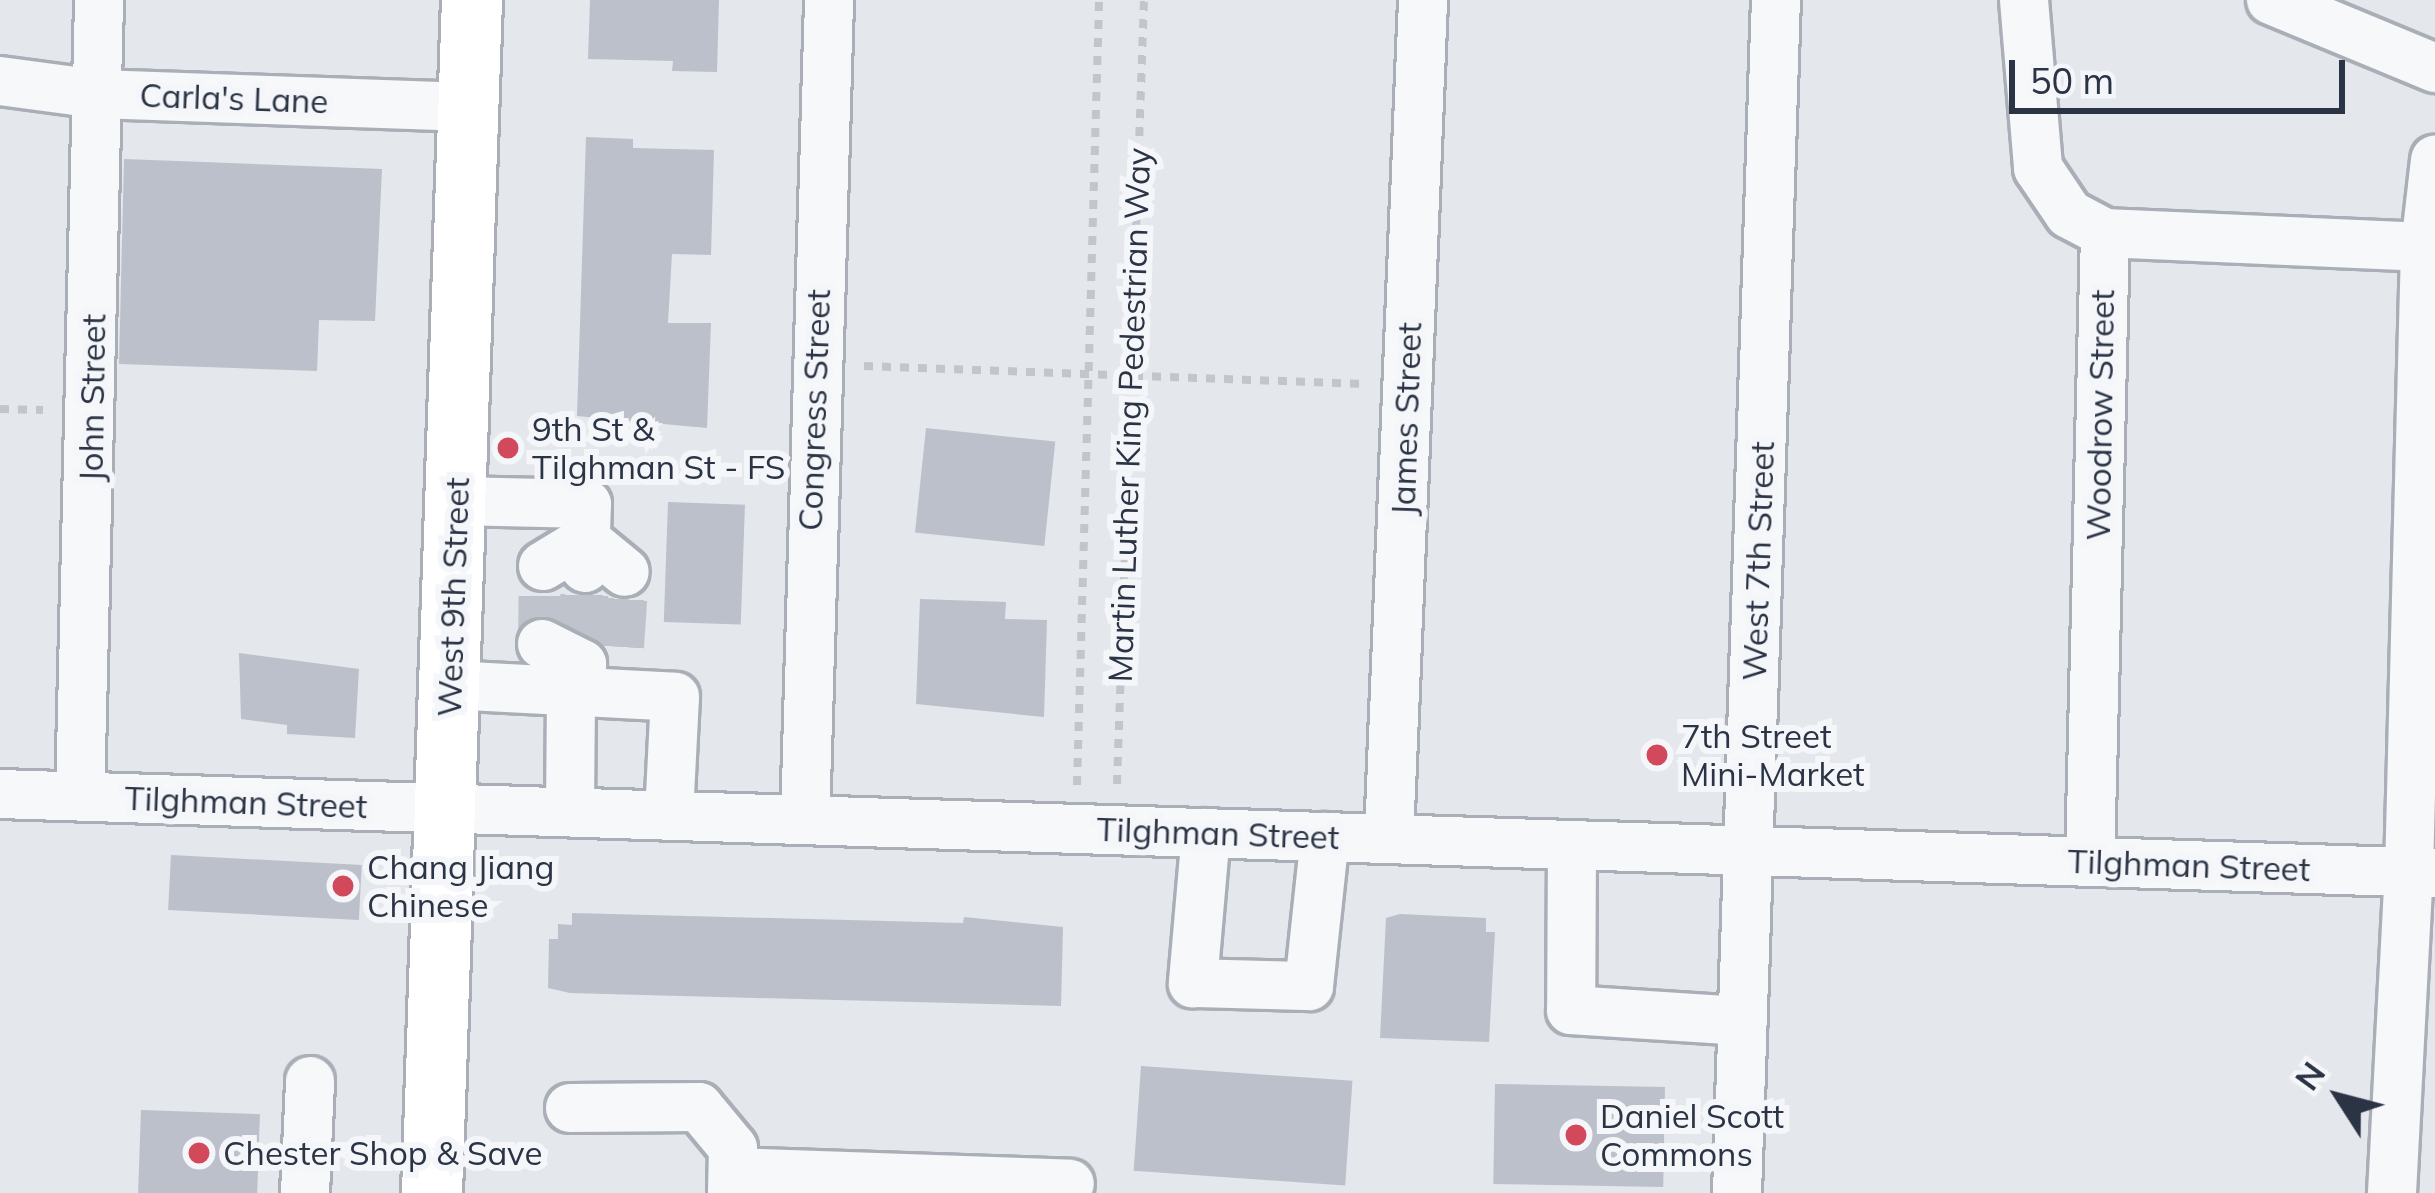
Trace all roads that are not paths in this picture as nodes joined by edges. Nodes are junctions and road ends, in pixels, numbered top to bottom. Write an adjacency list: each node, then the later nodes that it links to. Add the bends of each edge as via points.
1 (99, 0): 10 (street, John Street)
2 (472, 0): 11 (main road, West 9th Street)
3 (829, 0): 25 (street, Congress Street)
4 (1423, 0): 28 (street, James Street)
5 (1776, 0): 30 (street, West 7th Street)
6 (2024, 0): 13 (street, via 2038,168 2068,214)
7 (2271, 0): 8 (street)
8 (2435, 68)
9 (0, 81): 10 (street, Carla's Lane)
10 (97, 94): 11 (street, Carla's Lane); 21 (street, John Street)
11 (468, 107): 15 (main road, West 9th Street)
12 (2435, 160): 14 (street)
13 (2105, 233): 14 (street); 31 (street, Woodrow Street)
14 (2425, 247): 16 (street)
15 (456, 501): 17 (street, via 587,504); 19 (main road, West 9th Street)
16 (2426, 538): 32 (street)
17 (584, 562)
18 (580, 658): 19 (street); 23 (street); 24 (street, via 675,697)
19 (449, 686): 22 (main road, West 9th Street)
20 (0, 794): 21 (street, Tilghman Street)
21 (80, 796): 22 (street, Tilghman Street)
22 (446, 808): 23 (street, Tilghman Street); 39 (main road, West 9th Street)
23 (570, 812): 24 (street, Tilghman Street)
24 (669, 815): 25 (street, Tilghman Street)
25 (805, 820): 26 (street, Tilghman Street)
26 (1206, 832): 27 (street, Tilghman Street); 27 (street, via 1193,983 1309,986)
27 (1325, 837): 28 (street, Tilghman Street)
28 (1389, 838): 29 (street, Tilghman Street)
29 (1572, 844): 30 (street, Tilghman Street); 33 (street, via 1571,1010)
30 (1748, 850): 31 (street, Tilghman Street); 33 (street, West 7th Street)
31 (2090, 861): 32 (street, Tilghman Street)
32 (2422, 873): 41 (street)
33 (1743, 1021): 40 (street, West 7th Street)
34 (310, 1081): 38 (street)
35 (570, 1108): 36 (street, via 699,1107 733,1148)
36 (732, 1182): 37 (street)
37 (1070, 1184)
38 (305, 1193)
39 (432, 1193)
40 (1737, 1193)
41 (2392, 1193)

